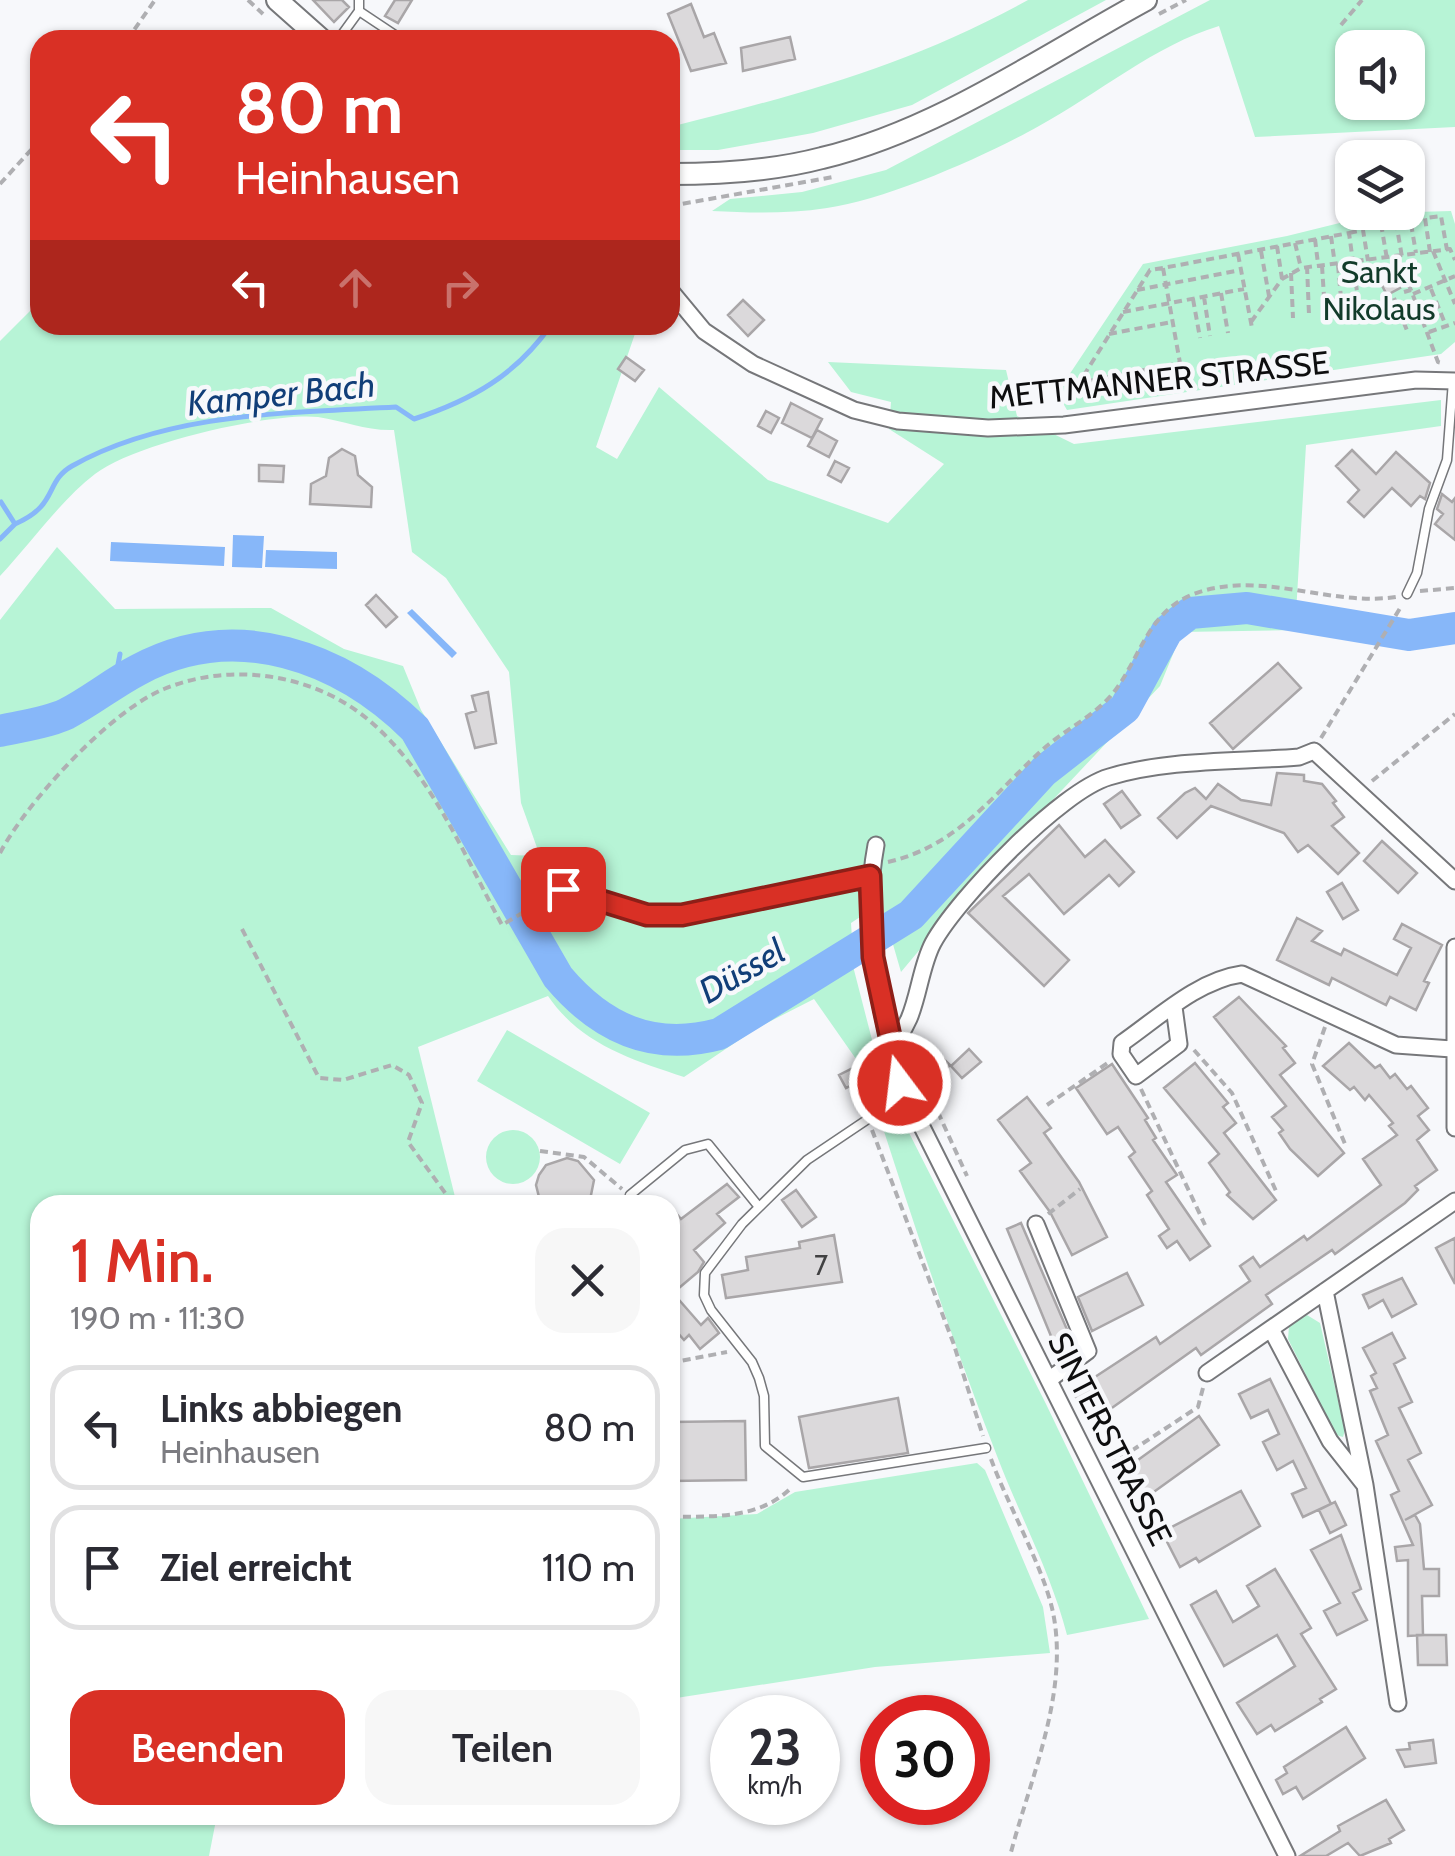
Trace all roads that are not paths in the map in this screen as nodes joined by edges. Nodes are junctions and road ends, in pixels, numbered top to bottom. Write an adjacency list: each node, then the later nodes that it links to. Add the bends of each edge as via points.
1 (277, 0): 5 (main road)
2 (359, 0): 4 (lane)
3 (1146, 0): 8 (main road, via 974,95 871,142 792,164)
4 (359, 12): 6 (lane); 7 (lane)
5 (311, 30)
6 (346, 30)
7 (387, 30)
8 (680, 173)
9 (680, 302): 10 (street, METTMANNER STRASSE, via 704,331 800,388 854,410 931,425 1064,425)
10 (1454, 379): 11 (lane, via 1446,460)
11 (1407, 594)
12 (876, 845): 13 (street, SINTERSTRASSE)
13 (871, 871): 15 (lane, via 682,915 647,915); 18 (street, SINTERSTRASSE, via 873,957)
14 (1455, 881): 18 (street, via 1314,750 1299,757 1128,773 1090,785 1028,834 944,926 924,964 903,1035)
15 (563, 889)
16 (1455, 947): 19 (street)
17 (1174, 1007): 17 (street, via 1179,1044 1136,1076 1122,1043); 19 (street, via 1220,977 1242,974 1396,1045)
18 (888, 1045): 20 (street, SINTERSTRASSE)
19 (1452, 1049): 21 (street)
20 (900, 1083): 24 (lane, via 868,1119 808,1160); 29 (street, SINTERSTRASSE)
21 (1455, 1128)
22 (631, 1195): 24 (lane, via 685,1150 708,1144)
23 (1455, 1201): 26 (street)
24 (759, 1208): 30 (lane, via 703,1283 710,1310 752,1362 764,1396 766,1446 802,1476)
25 (1036, 1224): 29 (street, via 1088,1351)
26 (1325, 1290): 27 (street); 31 (street)
27 (1271, 1329): 28 (street); 31 (street, via 1330,1441)
28 (1206, 1372)
29 (1050, 1379): 33 (street, SINTERSTRASSE)
30 (986, 1448)
31 (1365, 1485): 32 (street)
32 (1398, 1703)
33 (1287, 1856)

